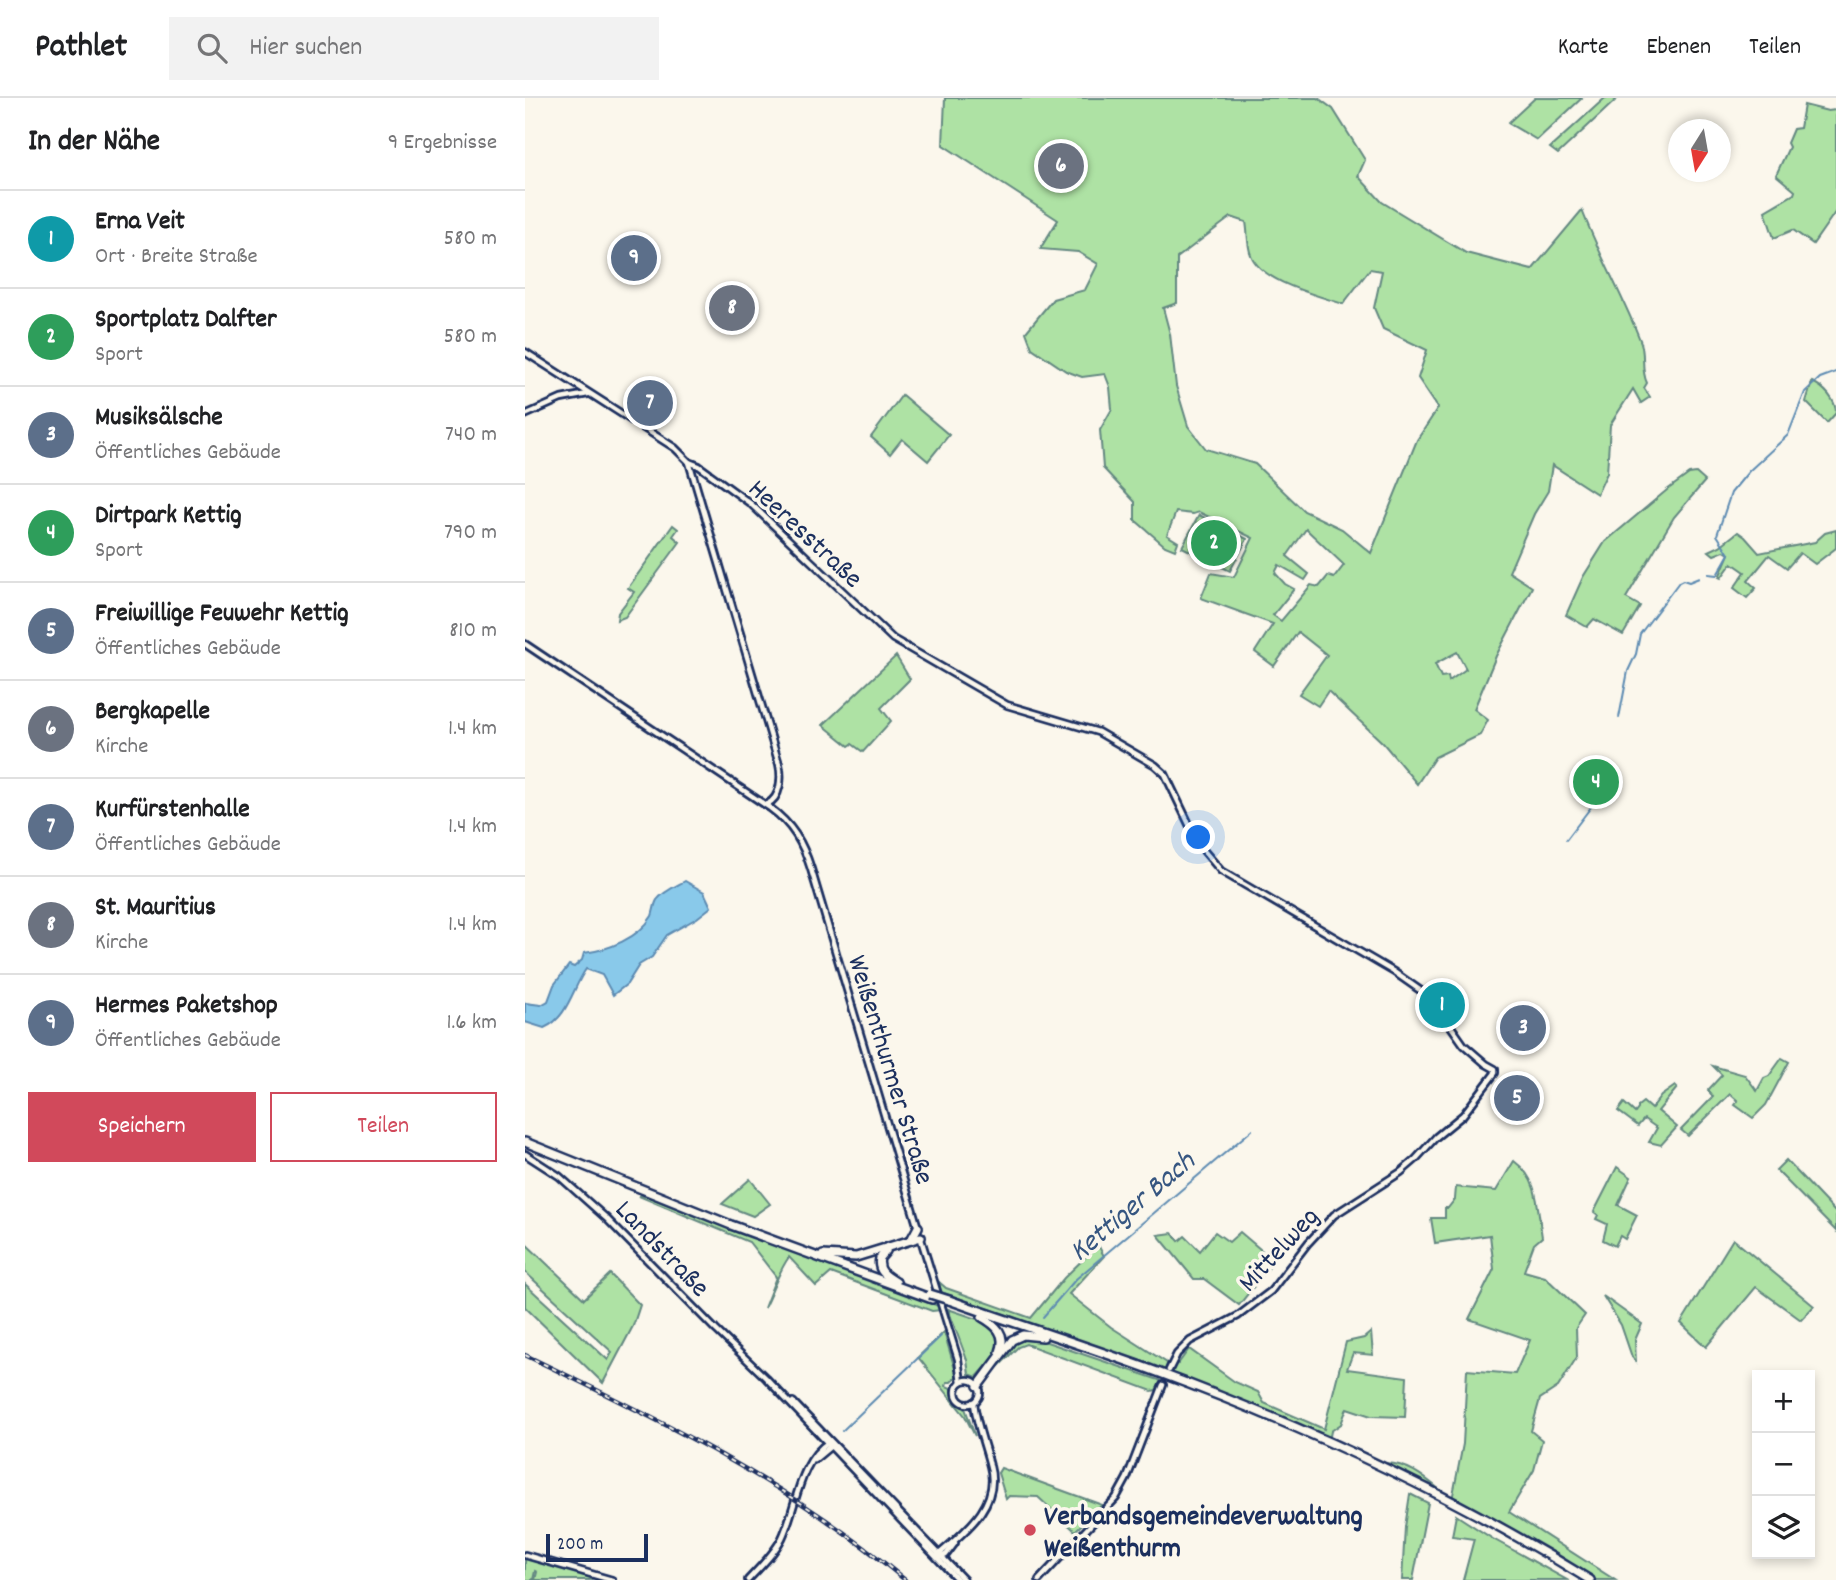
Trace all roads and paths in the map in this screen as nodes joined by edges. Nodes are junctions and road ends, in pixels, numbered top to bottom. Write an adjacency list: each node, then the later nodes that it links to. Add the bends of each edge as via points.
1 (525, 352): 2 (street, Heeresstraße)
2 (589, 394): 3 (street); 4 (street, Heeresstraße, via 675,448)
3 (525, 415)
4 (689, 462): 6 (street, via 779,764); 12 (street, Heeresstraße, via 751,504 893,639 998,700 1098,732 1155,765 1165,774 1209,858 1233,880 1394,972 1434,1000 1464,1045 1495,1073 1463,1115)
5 (525, 644): 8 (street, Weißenthurmer Straße)
6 (778, 790): 7 (street); 8 (street)
7 (775, 798): 8 (street); 9 (street)
8 (765, 804): 9 (street, Weißenthurmer Straße)
9 (779, 814): 13 (street, Weißenthurmer Straße, via 807,856)
10 (525, 1140): 16 (highway); 18 (highway, via 779,1243)
11 (525, 1154): 24 (street, Landstraße, via 587,1199)
12 (1420, 1156): 23 (street, Mittelweg, via 1334,1215 1271,1291 1238,1316 1190,1342)
13 (918, 1227): 14 (street, Weißenthurmer Straße); 15 (highway)
14 (921, 1239): 15 (highway); 17 (highway, via 881,1255 882,1272); 22 (street, Weißenthurmer Straße)
15 (911, 1240): 16 (highway, via 856,1257)
16 (823, 1255): 17 (highway)
17 (896, 1282): 18 (highway)
18 (931, 1297): 19 (highway, bridge)
19 (950, 1303): 20 (highway); 30 (highway, via 1114,1356)
20 (982, 1317): 21 (highway); 26 (highway, via 997,1328 1003,1343 997,1357)
21 (1043, 1337): 26 (highway, via 1025,1335 1012,1340); 30 (highway)
22 (958, 1359): 25 (street, Weißenthurmer Straße); 26 (street, Weißenthurmer Straße)
23 (1169, 1370)
24 (766, 1378): 32 (street); 33 (street)
25 (961, 1382): 26 (street); 29 (street, via 957,1395)
26 (973, 1382): 28 (street, via 980,1394)
27 (1163, 1385): 45 (street, via 1116,1499)
28 (974, 1402): 29 (street); 31 (street)
29 (967, 1403): 31 (street)
30 (1245, 1408): 36 (highway)
31 (978, 1422): 37 (street, via 992,1490 986,1506)
32 (817, 1430): 33 (street); 34 (street)
33 (831, 1443): 34 (street); 35 (street); 40 (street)
34 (821, 1448): 35 (street)
35 (811, 1463): 43 (street, via 781,1541)
36 (1480, 1520): 46 (highway); 47 (highway)
37 (960, 1536): 38 (street); 40 (street)
38 (949, 1551): 40 (street); 41 (street)
39 (525, 1555): 42 (street)
40 (939, 1556): 41 (street); 44 (street)
41 (953, 1569): 44 (street)
42 (613, 1580)
43 (748, 1580)
44 (961, 1580)
45 (1039, 1580)
46 (1581, 1580)
47 (1590, 1580)

